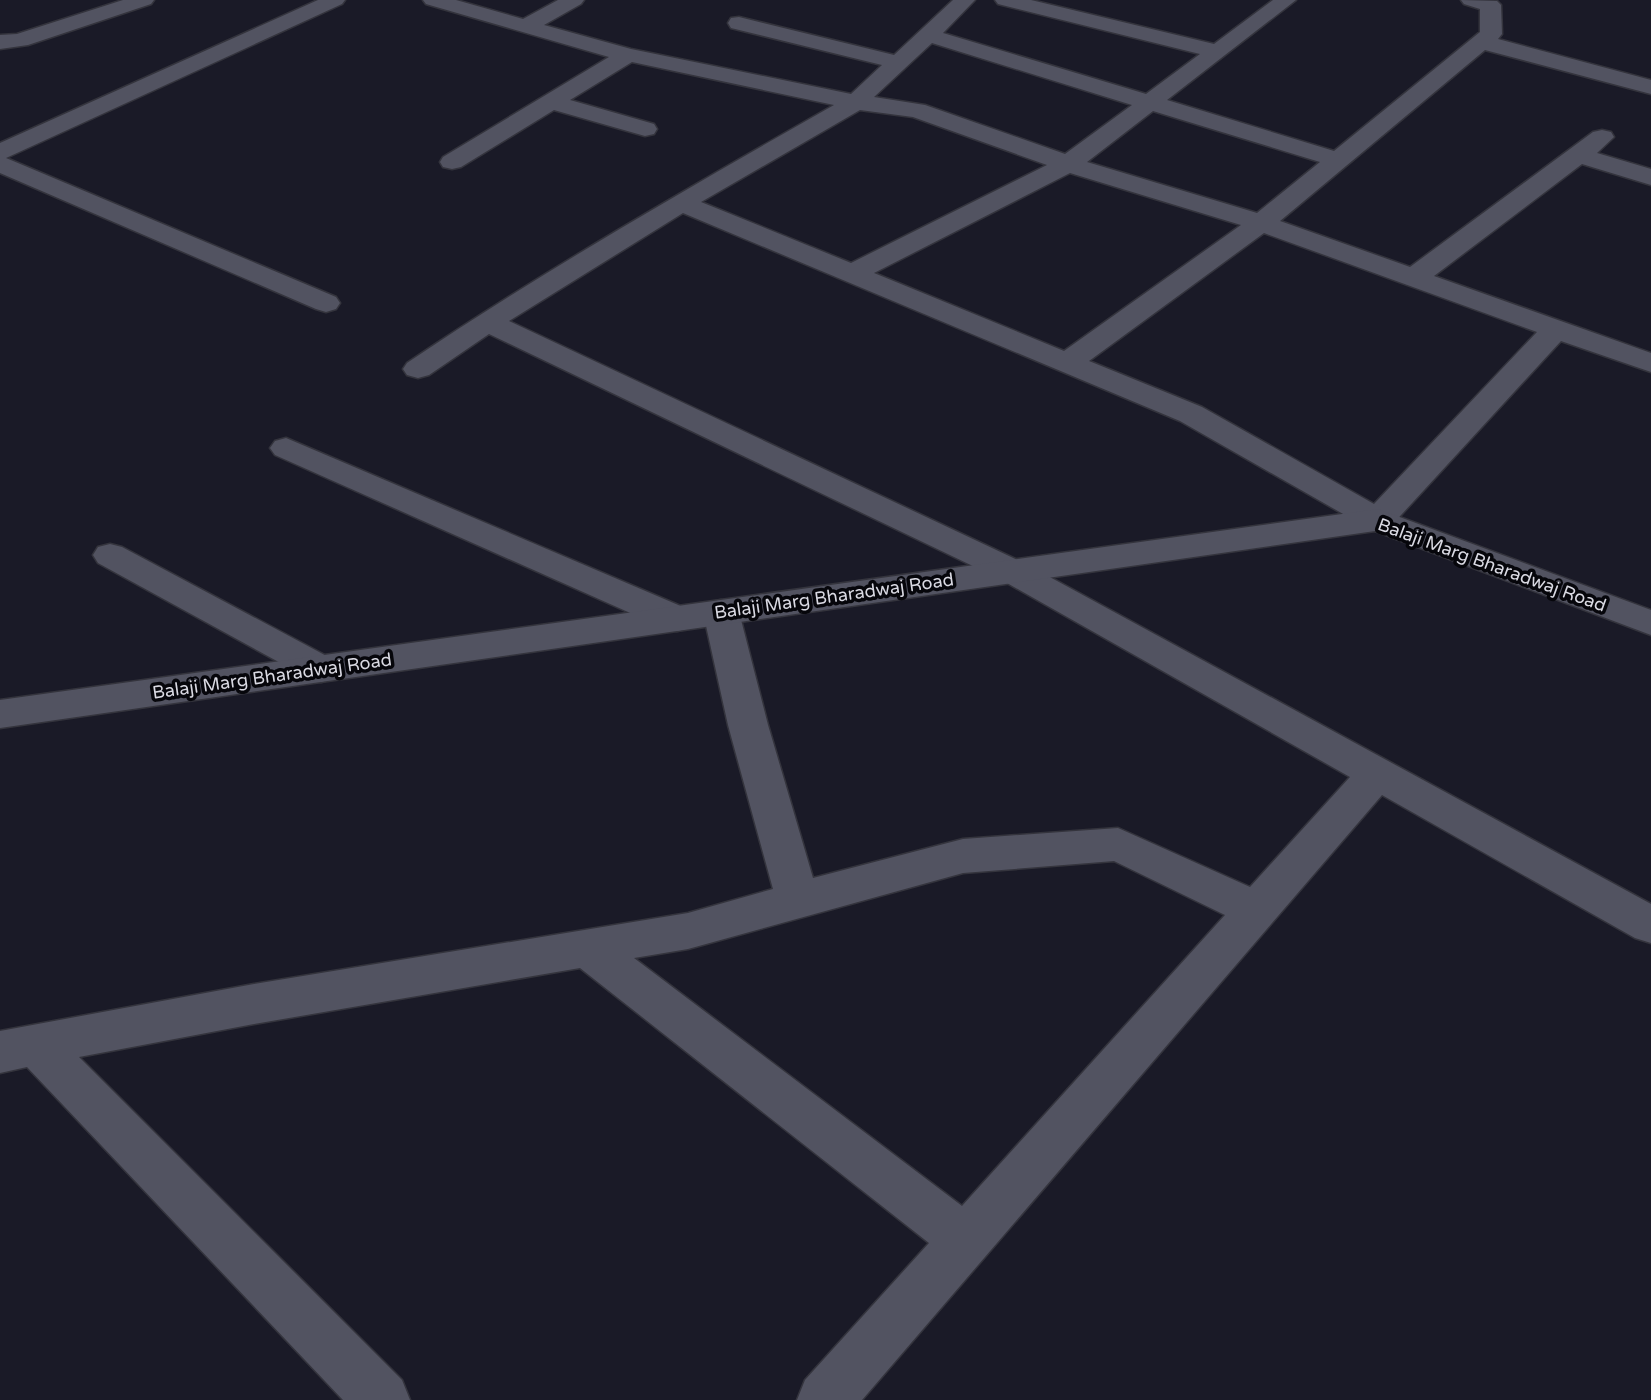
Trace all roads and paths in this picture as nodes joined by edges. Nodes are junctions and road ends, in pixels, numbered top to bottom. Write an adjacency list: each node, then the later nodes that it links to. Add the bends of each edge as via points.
1 (144, 0): 12 (street, via 20,40)
2 (335, 0): 23 (street)
3 (433, 0): 10 (street)
4 (574, 0): 10 (street)
5 (965, 0): 11 (street)
6 (1005, 0): 14 (street)
7 (1286, 0): 14 (street)
8 (1471, 0): 13 (street, via 1490,5 1491,34)
9 (739, 23): 16 (street)
10 (526, 26): 15 (street)
11 (928, 35): 16 (street); 18 (street)
12 (0, 42)
13 (1482, 42): 17 (street); 25 (street)
14 (1217, 51): 18 (street)
15 (628, 55): 19 (street); 20 (street)
16 (900, 63): 20 (street)
17 (1651, 87)
18 (1150, 101): 25 (street); 28 (street)
19 (551, 102): 21 (street); 26 (street)
20 (856, 102): 28 (street, via 917,110); 30 (street)
21 (645, 129)
22 (1602, 137): 24 (street)
23 (0, 152)
24 (1581, 156): 29 (street); 33 (street)
25 (1338, 160): 31 (street)
26 (452, 162)
27 (0, 164): 34 (street)
28 (1068, 164): 31 (street); 32 (street)
29 (1651, 177)
30 (681, 204): 32 (street); 35 (street)
31 (1261, 223): 33 (street); 37 (street)
32 (851, 274): 37 (street)
33 (1414, 277): 36 (street)
34 (326, 303)
35 (486, 322): 39 (street); 43 (street)
36 (1556, 329): 38 (street); 41 (street)
37 (1067, 363): 41 (street, via 1191,415)
38 (1651, 363)
39 (418, 369)
40 (286, 447): 45 (street)
41 (1378, 520): 43 (street, Balaji Marg Bharadwaj Road); 46 (street, Balaji Marg Bharadwaj Road)
42 (110, 555): 47 (street)
43 (1012, 571): 44 (street, Balaji Marg Bharadwaj Road); 49 (street)
44 (721, 612): 45 (street, Balaji Marg Bharadwaj Road); 50 (street, via 747,725)
45 (677, 618): 47 (street, Balaji Marg Bharadwaj Road)
46 (1651, 623)
47 (321, 668): 48 (street, Balaji Marg Bharadwaj Road)
48 (0, 714)
49 (1377, 773): 51 (street); 52 (street)
50 (798, 899): 51 (street, via 963,856 1118,844); 53 (street, via 688,931)
51 (1256, 910): 55 (street)
52 (1651, 925)
53 (586, 947): 54 (street); 55 (street)
54 (18, 1048): 56 (street)
55 (965, 1240): 57 (street)
56 (382, 1400)
57 (825, 1400)

